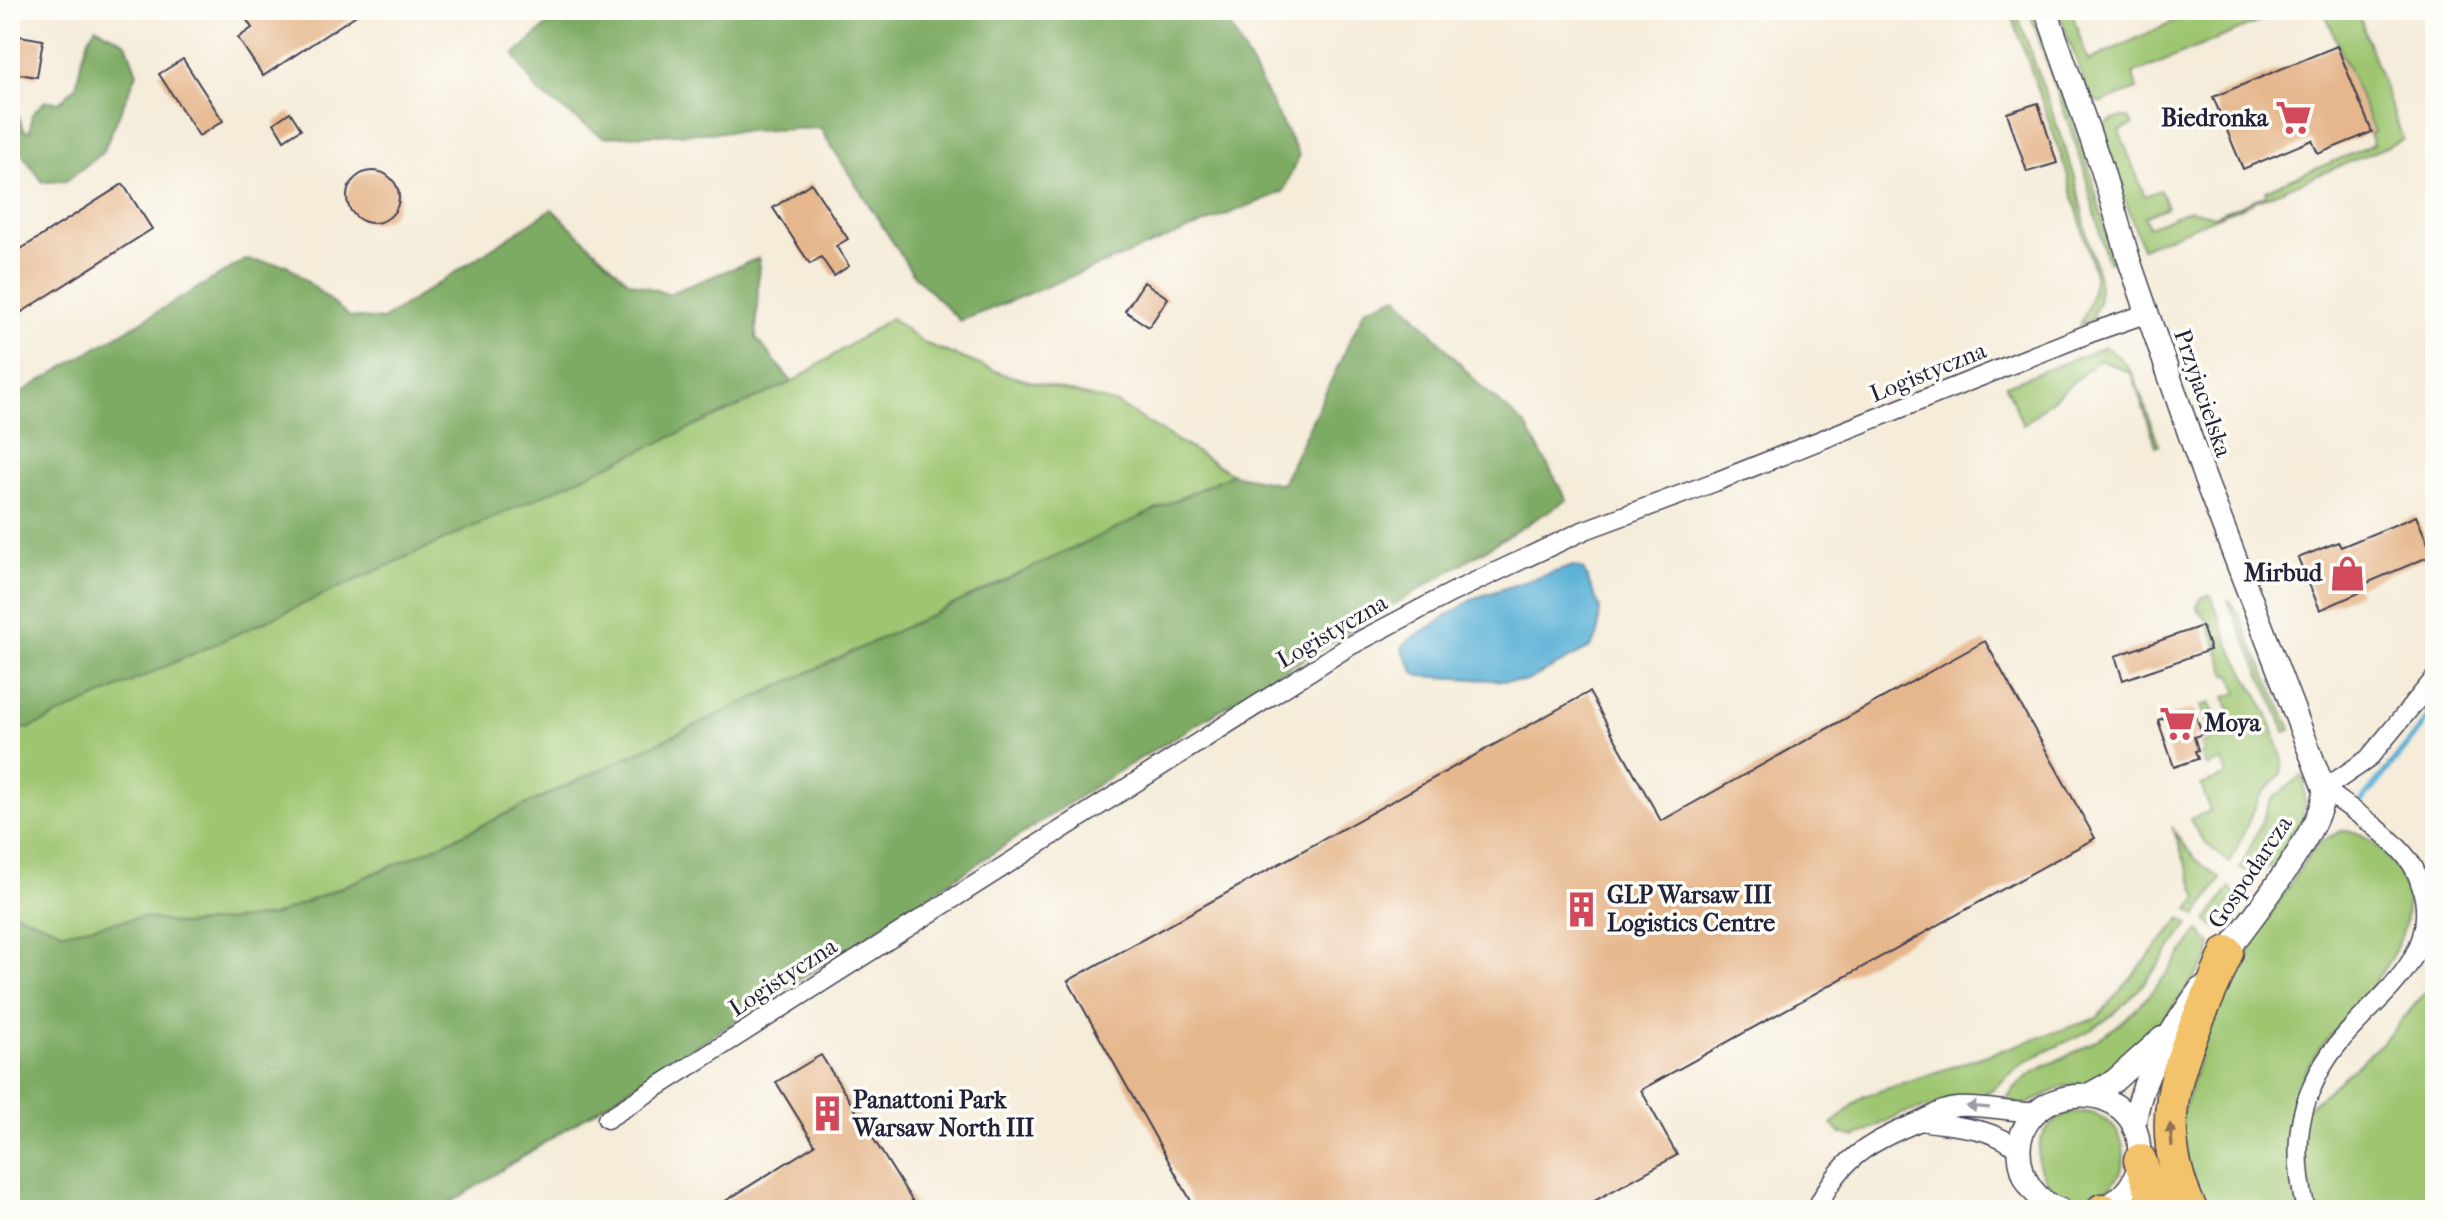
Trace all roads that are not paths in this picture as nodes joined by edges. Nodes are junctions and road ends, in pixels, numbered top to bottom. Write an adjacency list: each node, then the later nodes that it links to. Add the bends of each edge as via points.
1 (2046, 10): 2 (street, Przyjacielska)
2 (2148, 313): 4 (street, Przyjacielska); 9 (street, Logistyczna, via 1585,530 1360,640)
3 (2435, 678): 4 (street, via 2368,759)
4 (2324, 789): 5 (street, Gospodarcza, via 2310,833); 21 (street, via 2409,860 2426,909 2422,940 2410,964 2339,1043 2311,1088 2298,1157)
5 (2227, 952): 6 (street, Gospodarcza); 20 (highway, one-way to 5, via 2176,1173 2170,1124 2173,1090)
6 (2171, 1031): 7 (street, Gospodarcza, via 2114,1081); 11 (street, Gospodarcza, via 2142,1089)
7 (2088, 1095): 8 (street, Gospodarcza, via 2060,1097); 11 (street, via 2115,1105)
8 (2037, 1112): 10 (street, one-way to 10, via 1951,1107); 12 (street)
9 (607, 1119)
10 (1921, 1121): 12 (street, via 1983,1130); 15 (street, via 1858,1153 1840,1169)
11 (2134, 1128): 13 (street, Gospodarcza)
12 (2020, 1151): 14 (street)
13 (2140, 1160): 18 (street, via 2128,1190); 19 (highway, via 2151,1191)
14 (2030, 1187): 16 (street); 17 (street)
15 (1816, 1210)
16 (2027, 1210)
17 (2061, 1210)
18 (2102, 1210)
19 (2167, 1210)
20 (2191, 1210)
21 (2306, 1210)

